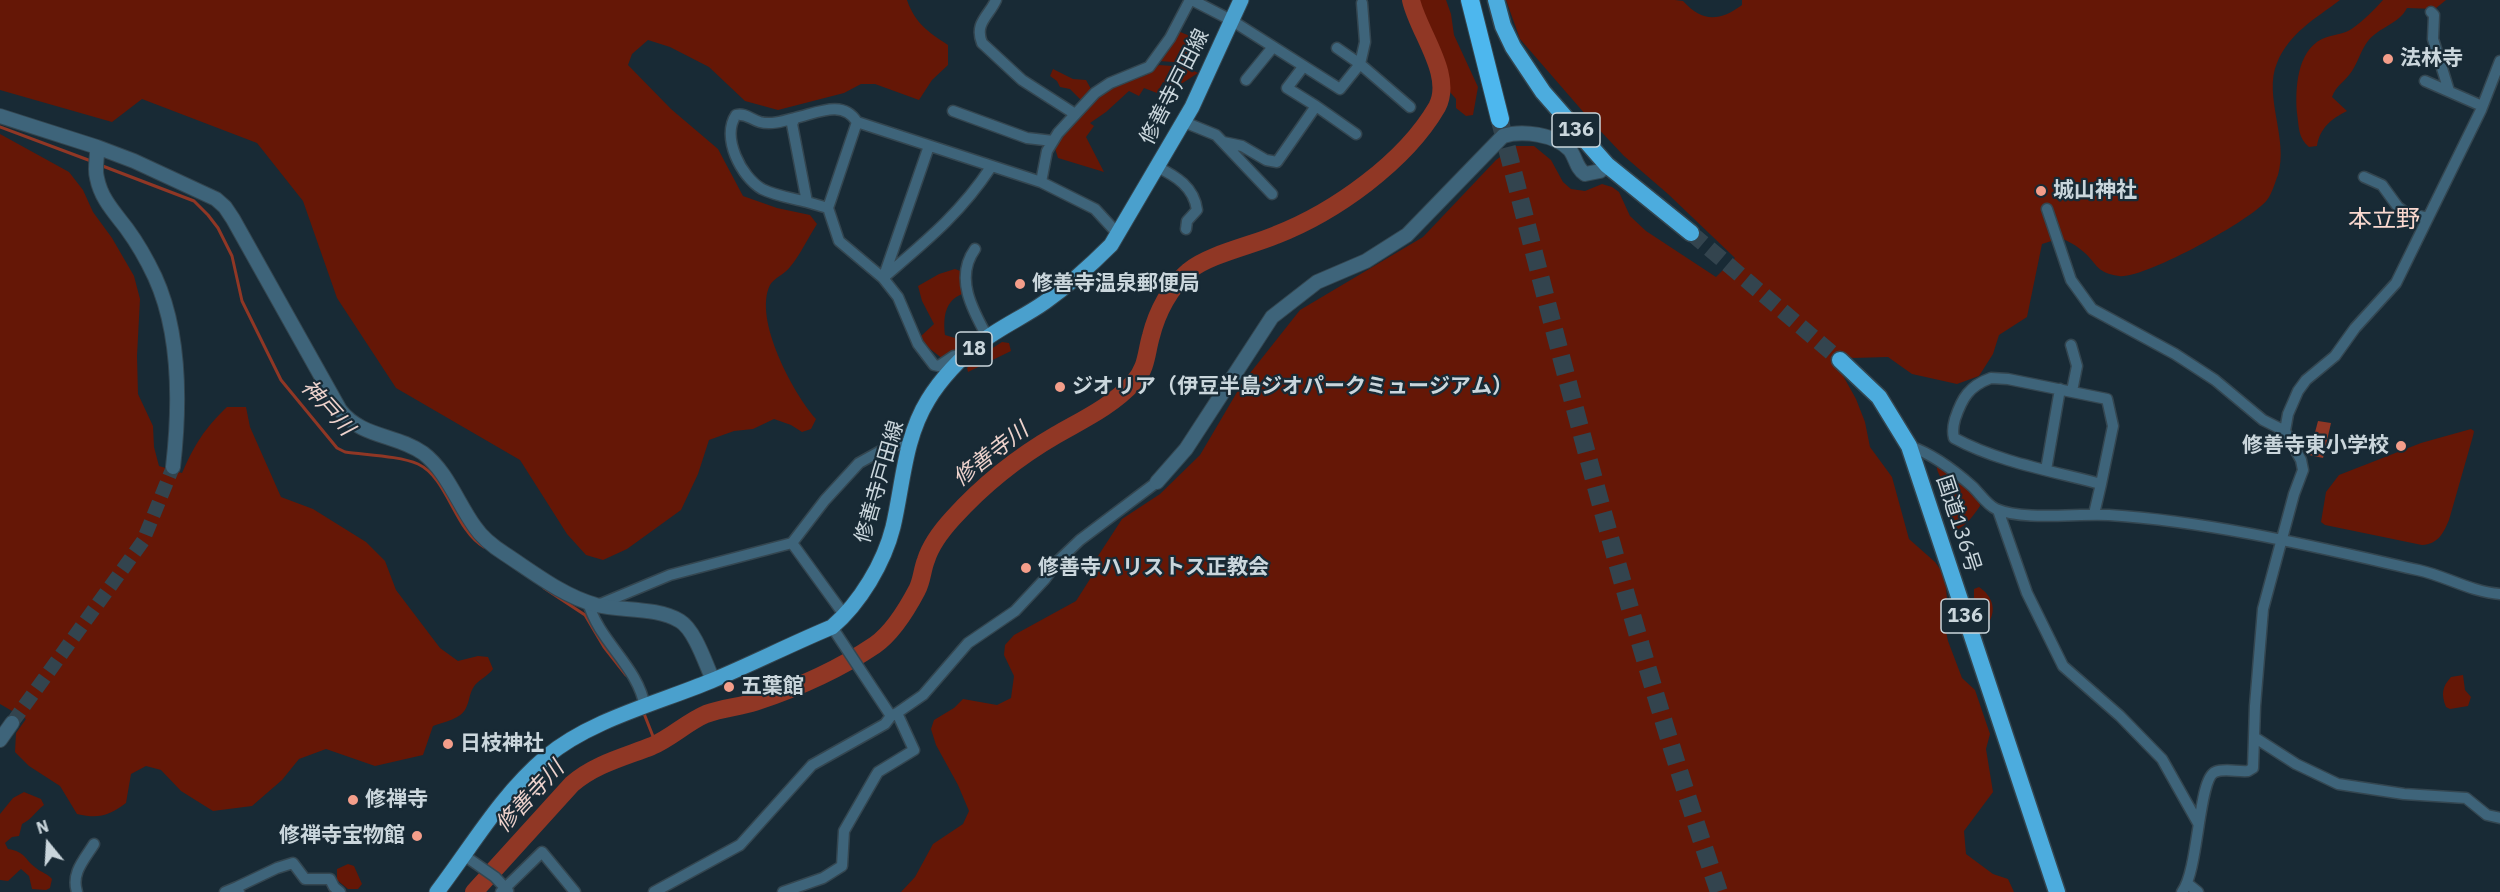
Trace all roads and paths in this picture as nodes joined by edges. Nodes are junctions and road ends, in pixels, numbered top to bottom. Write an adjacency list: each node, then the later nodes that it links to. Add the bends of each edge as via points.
1 (996, 0): 21 (street, via 980,25 982,43 1022,80)
2 (1191, 0): 8 (street); 21 (street, via 1149,67 1110,83)
3 (1240, 0): 8 (main road, 修善寺戸田線 / 18)
4 (1496, 0): 33 (highway, 136, via 1513,47 1543,92)
5 (1362, 3): 12 (street, via 1365,42)
6 (1470, 3): 24 (highway)
7 (2431, 12): 16 (street, via 2433,39)
8 (1231, 21): 9 (street); 26 (main road, 修善寺戸田線 / 18)
9 (1273, 47): 13 (street); 14 (street)
10 (1337, 48): 12 (street)
11 (2500, 61): 18 (street)
12 (1360, 64): 13 (street, via 1340,89); 19 (street)
13 (1303, 67): 17 (street, via 1286,89)
14 (1246, 80)
15 (2425, 81): 16 (street)
16 (2449, 91): 18 (street)
17 (1316, 106): 27 (street); 29 (street, via 1277,162 1266,160 1249,147)
18 (2482, 106): 41 (street)
19 (1410, 107)
20 (953, 111): 28 (street, via 1027,138)
21 (1075, 114): 28 (street)
22 (0, 116): 31 (street)
23 (795, 118): 25 (street, via 842,108); 38 (street, via 792,130); 38 (street, via 770,123 736,115 732,147 752,183 771,193)
24 (1500, 119)
25 (857, 122): 30 (street); 39 (street)
26 (1176, 127): 29 (street, via 1204,129); 32 (main road, 修善寺戸田線 / 18)
27 (1356, 134)
28 (1053, 141): 36 (street)
29 (1223, 142): 37 (street)
30 (929, 146): 34 (street); 46 (street)
31 (97, 147): 56 (street, via 96,175 103,198 137,244 163,298 179,405); 65 (street, via 189,186 225,207 350,422 421,452 432,461 486,540 559,590)
32 (1159, 157): 42 (street, via 1196,203 1197,210 1187,221); 44 (main road, 修善寺戸田線 / 18)
33 (1607, 165): 43 (highway, 136); 58 (street, via 1585,174 1568,148 1555,140 1524,133 1503,136 1407,235 1366,261 1317,282 1272,317 1186,449)
34 (991, 167): 36 (street); 46 (street, via 952,218)
35 (2364, 177): 41 (street, via 2382,185 2406,213)
36 (1041, 182): 44 (street, via 1095,209)
37 (1272, 194)
38 (807, 202): 39 (street)
39 (828, 208): 46 (street, via 839,241)
40 (2047, 209): 53 (street, via 2071,280 2092,309 2175,354)
41 (2428, 218): 53 (street, via 2396,283 2335,356 2298,391)
42 (1186, 229)
43 (1691, 233)
44 (1118, 234): 47 (main road, 修善寺戸田線 / 18, via 1067,285)
45 (975, 249): 47 (street, via 967,260 967,292)
46 (883, 278): 49 (street, via 898,297 918,345 934,365 954,356)
47 (988, 338): 49 (main road, 修善寺戸田線 / 18)
48 (2071, 345): 52 (street, via 2077,366)
49 (966, 357): 54 (main road, 修善寺戸田線 / 18, via 927,401)
50 (1840, 360): 55 (highway, 国道136号 / 136, via 1879,397)
51 (2060, 388): 52 (street); 57 (street); 57 (street, via 2008,379 1991,378 1977,383 1961,400 1953,427 1952,434 1961,441)
52 (2072, 391): 59 (street, via 2107,399 2113,426)
53 (2285, 432): 62 (street, via 2303,470)
54 (911, 441): 63 (street, via 886,448 859,463); 66 (main road, 修善寺戸田線 / 18, via 886,544 871,577)
55 (1909, 446): 60 (street, via 1944,464); 88 (highway, 国道136号 / 136)
56 (173, 467)
57 (2046, 470): 59 (street)
58 (1157, 482): 70 (street, via 1080,540 1015,610 968,643 923,695)
59 (2101, 484): 61 (street)
60 (1998, 510): 61 (street, via 2044,516); 75 (street, via 2027,593 2063,666 2162,759)
61 (2094, 514): 62 (street, via 2158,519)
62 (2281, 540): 64 (street, via 2432,573 2475,591); 72 (street, via 2263,609)
63 (792, 543): 65 (street, via 670,575); 66 (street)
64 (2500, 594)
65 (593, 604): 68 (street, via 680,621 691,633); 69 (street, via 593,619 636,680)
66 (845, 616): 67 (main road, 修善寺戸田線 / 18)
67 (832, 627): 68 (main road, 修善寺戸田線 / 18); 70 (street)
68 (713, 680): 69 (main road, 修善寺戸田線 / 18)
69 (645, 707): 77 (main road, 修善寺戸田線 / 18, via 594,728 547,757 492,814)
70 (894, 715): 86 (street, via 812,765 740,846); 87 (street, via 914,750 878,772 844,831 842,866 823,878)
71 (12, 723): 73 (street)
72 (2254, 737): 74 (street, via 2296,764 2338,784 2466,798 2487,815); 75 (street, via 2251,771 2212,773)
73 (0, 740)
74 (2500, 818)
75 (2198, 823): 78 (street)
76 (94, 844): 81 (street, via 76,872)
77 (471, 860): 80 (street, via 495,877); 84 (main road, 修善寺戸田線 / 18)
78 (2185, 888): 89 (street)
79 (238, 890): 82 (street); 83 (street, via 293,863 305,879 330,879)
80 (505, 890): 85 (street, via 542,852)
81 (77, 892)
82 (225, 892)
83 (340, 892)
84 (437, 892)
85 (575, 892)
86 (654, 892)
87 (783, 892)
88 (2057, 892)
89 (2198, 892)

